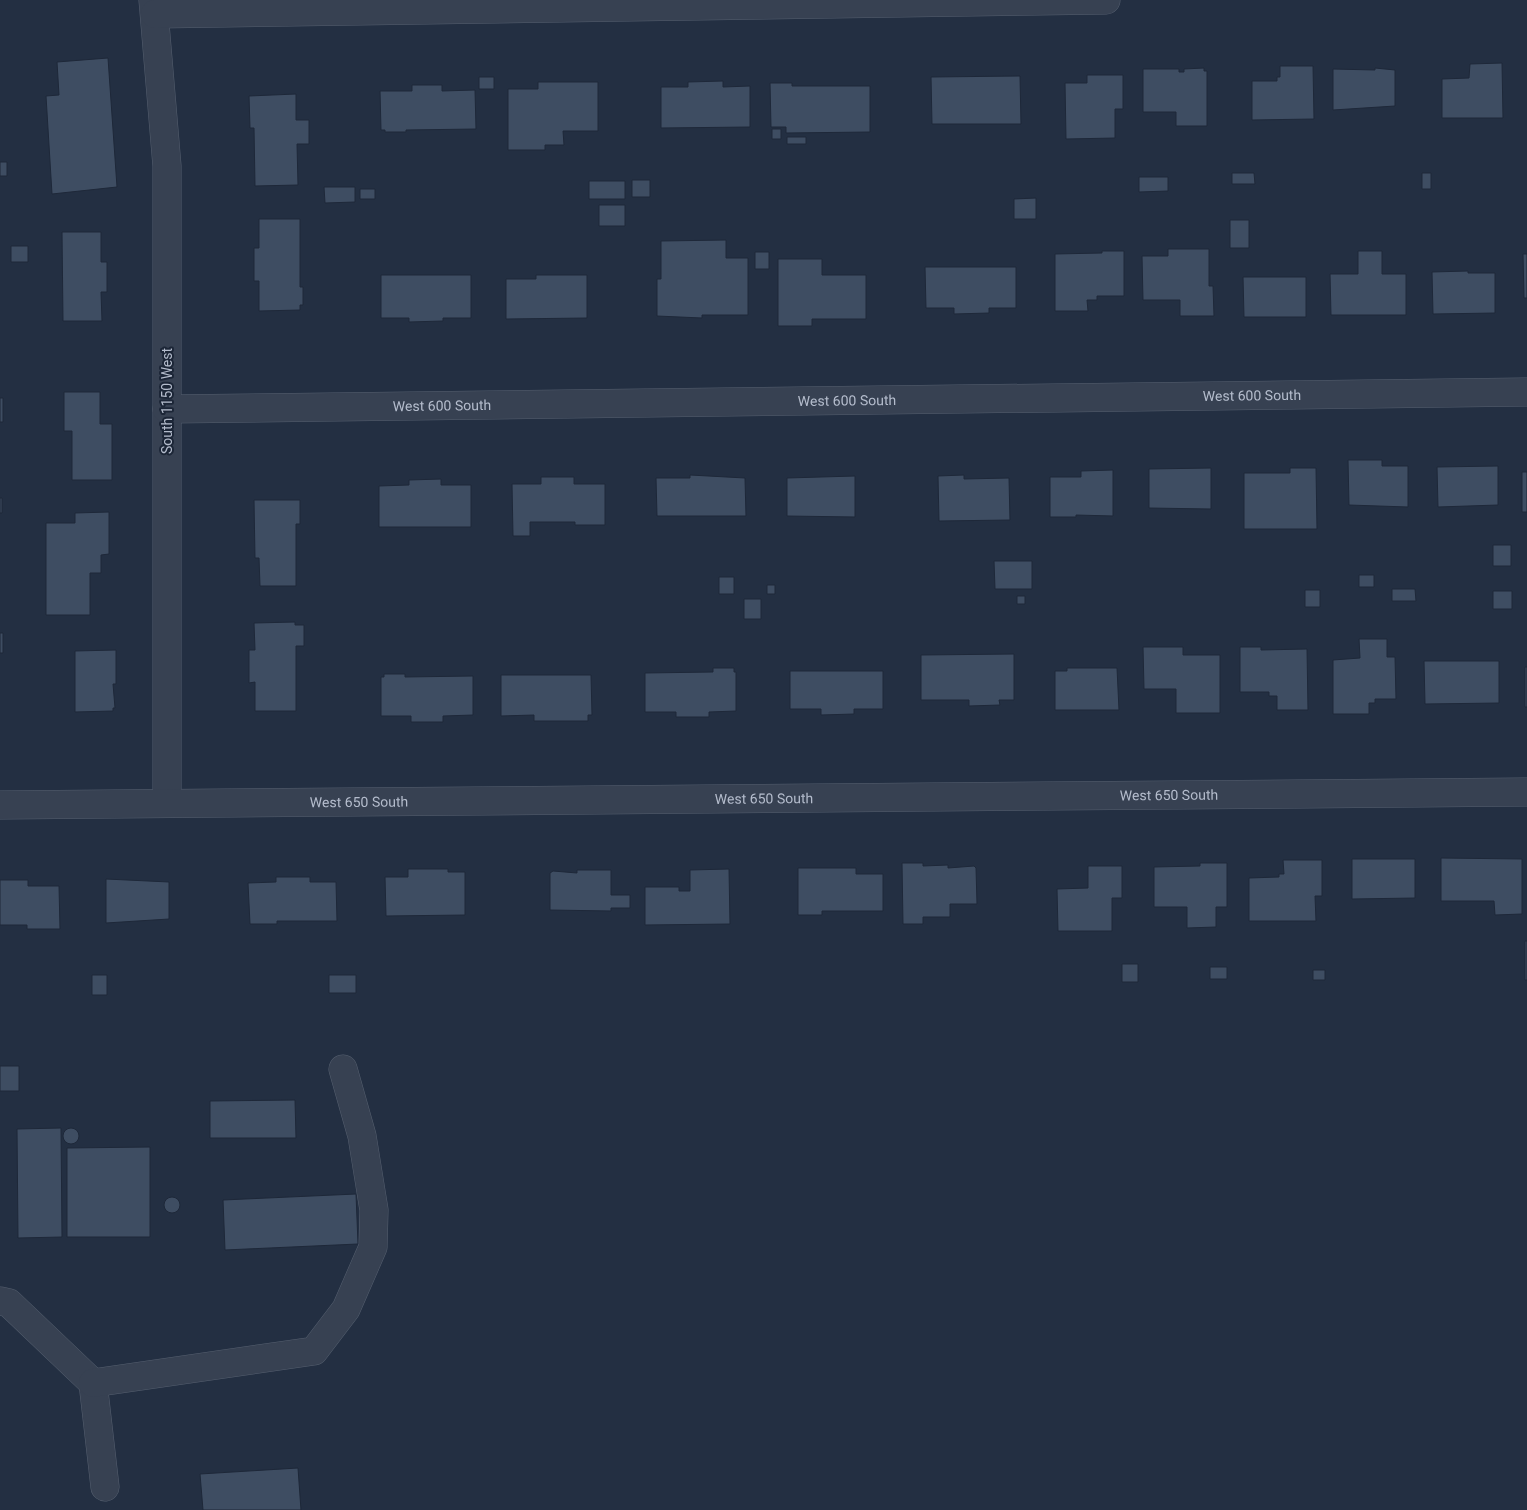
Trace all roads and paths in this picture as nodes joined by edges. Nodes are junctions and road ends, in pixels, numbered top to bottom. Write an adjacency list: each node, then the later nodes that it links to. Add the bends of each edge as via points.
1 (1106, 0): 2 (street)
2 (154, 7): 4 (street, South 1150 West, via 166,166)
3 (1527, 392): 4 (street, West 600 South)
4 (167, 409): 6 (street, South 1150 West)
5 (1527, 792): 6 (street, West 650 South)
6 (166, 803): 7 (street, West 650 South)
7 (0, 805)
8 (343, 1069): 10 (street, via 362,1136 374,1210 373,1246 346,1309 314,1351)
9 (0, 1301): 10 (street, via 9,1302)
10 (93, 1383): 11 (street)
11 (105, 1487)

